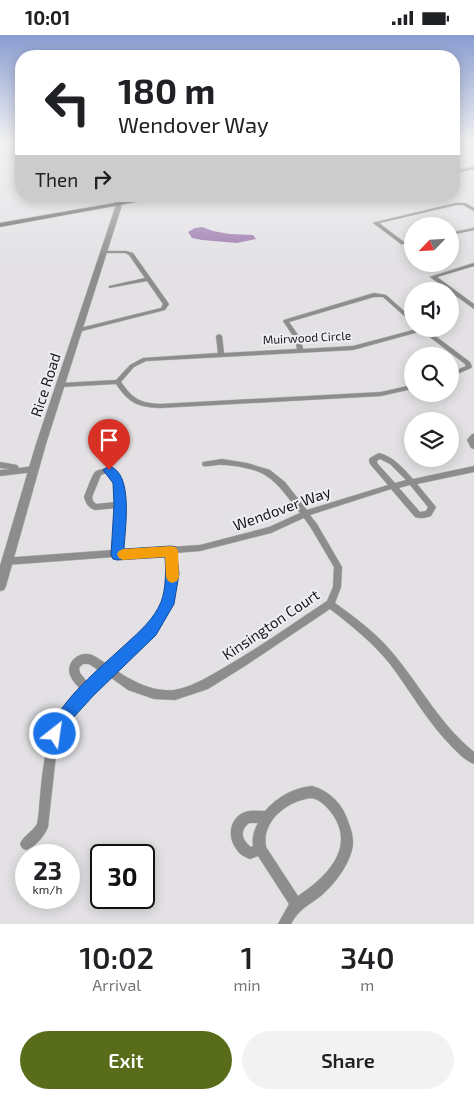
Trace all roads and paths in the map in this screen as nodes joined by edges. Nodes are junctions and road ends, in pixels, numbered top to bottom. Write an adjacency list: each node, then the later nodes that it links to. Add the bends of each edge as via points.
1 (131, 202): 2 (main road)
2 (119, 204): 4 (main road); 8 (street, Rice Road)
3 (474, 210): 7 (street, via 464,204 456,204 375,223)
4 (0, 225)
5 (474, 229): 6 (street)
6 (459, 232)
7 (404, 243)
8 (104, 252): 10 (street, via 131,254); 14 (street, Rice Road)
9 (474, 264): 12 (street, via 433,277)
10 (148, 279): 11 (street); 14 (street, via 166,304 163,309)
11 (110, 287)
12 (473, 306)
13 (404, 313): 19 (street, via 384,296 374,295 286,321 298,339)
14 (78, 330): 24 (street, Rice Road)
15 (404, 334): 19 (street, Muirwood Circle, via 353,348)
16 (220, 336): 20 (street)
17 (434, 337): 18 (street, Muirwood Circle)
18 (447, 347)
19 (300, 350): 20 (street, Muirwood Circle)
20 (221, 353): 23 (street, Muirwood Circle, via 145,359 132,366)
21 (459, 356): 22 (street, Muirwood Circle, via 469,367)
22 (459, 372)
23 (118, 383): 24 (street); 25 (street, via 133,402 160,406 380,394)
24 (61, 385): 30 (street, Rice Road)
25 (404, 389)
26 (474, 436): 27 (street, via 471,440)
27 (474, 446)
28 (206, 464): 37 (street, Kinsington Court, via 247,466 267,473 282,484)
29 (0, 465): 32 (street)
30 (34, 469): 32 (street); 40 (street, Rice Road)
31 (474, 469): 34 (street, Wendover Way)
32 (16, 470): 33 (street)
33 (0, 473)
34 (411, 482): 35 (street, Wendover Way); 35 (street, via 388,459 383,456 375,458 374,464); 35 (street, via 432,507 428,515 418,515)
35 (393, 486): 37 (street, Wendover Way)
36 (120, 505): 36 (street, via 118,483 113,473 109,470 98,473 88,497 90,503 95,507); 39 (street)
37 (305, 514): 38 (street, Wendover Way, via 272,530 234,541); 42 (street, Kinsington Court, via 338,567 337,587)
38 (171, 551): 39 (street, Wendover Way); 43 (street, via 173,574 168,604 151,630)
39 (117, 555): 40 (street, Wendover Way)
40 (6, 561): 41 (street, Rice Road)
41 (0, 586)
42 (330, 604): 43 (street, Kinsington Court, via 242,663 204,685 175,695 154,694 132,686); 45 (street, via 375,641 429,713)
43 (110, 672): 44 (street); 44 (street, Kinsington Court, via 90,659 81,659 74,667 75,675)
44 (88, 691): 47 (street, via 55,734 42,828)
45 (474, 759)
46 (268, 817): 48 (street, via 258,833); 48 (street, via 248,817 239,823 237,829 236,837 243,850 250,853); 49 (street, via 285,800 312,792 335,806 342,821 347,845 339,864 320,887)
47 (26, 843)
48 (260, 849): 49 (street)
49 (297, 905): 50 (street)
50 (284, 924)

